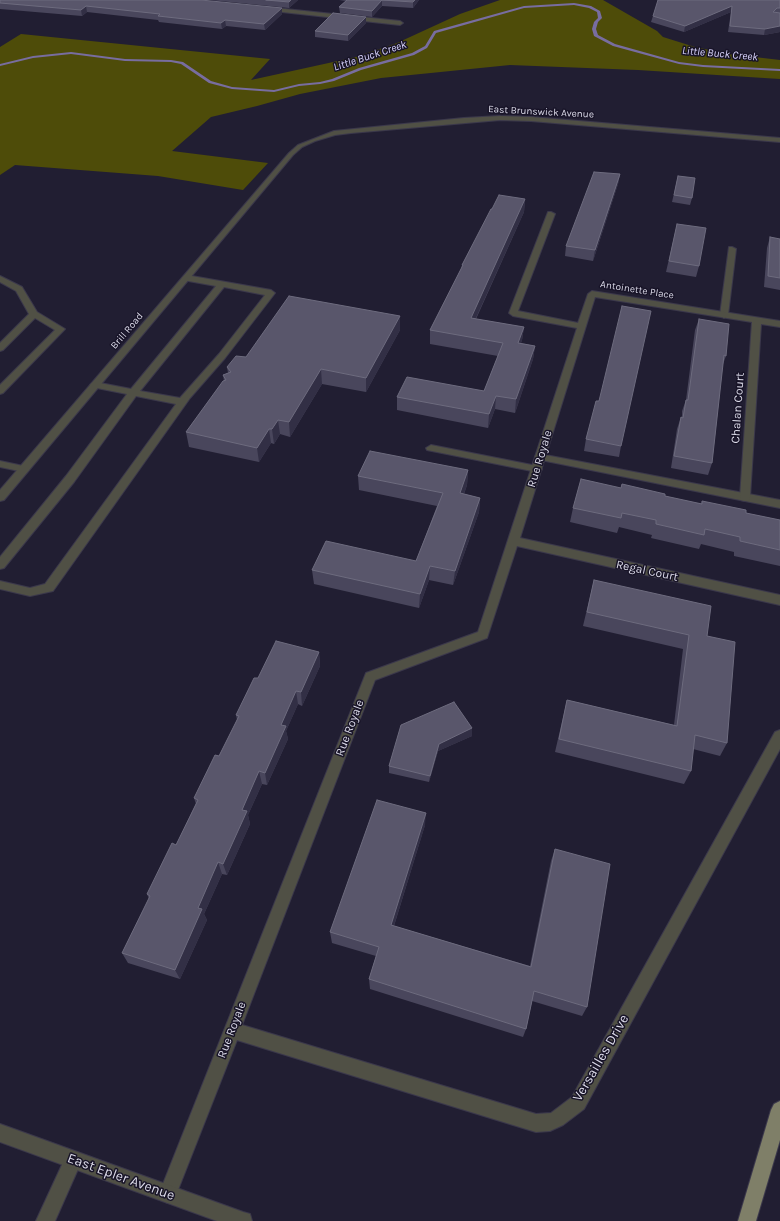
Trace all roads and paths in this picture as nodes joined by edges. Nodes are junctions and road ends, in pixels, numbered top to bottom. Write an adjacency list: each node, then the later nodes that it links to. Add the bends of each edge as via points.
1 (258, 8): 2 (street)
2 (400, 23)
3 (780, 140): 4 (street, East Brunswick Avenue, via 531,119 470,119 322,136 294,151)
4 (270, 179): 7 (street, Brill Road)
5 (551, 214): 14 (street, via 513,313)
6 (732, 249): 11 (street)
7 (186, 278): 9 (street); 16 (street, Brill Road)
8 (0, 279): 10 (street, via 19,289)
9 (222, 284): 18 (street); 19 (street, via 271,293)
10 (34, 314): 15 (street); 17 (street, via 61,329)
11 (724, 315): 12 (street, Antoinette Place); 14 (street, Antoinette Place, via 592,294)
12 (757, 320): 13 (street, Antoinette Place); 25 (street, Chalan Court)
13 (780, 324)
14 (582, 326): 21 (street, Rue Royale)
15 (0, 348)
16 (95, 385): 18 (street); 23 (street, Brill Road)
17 (0, 391)
18 (134, 392): 19 (street); 28 (street, via 70,479)
19 (183, 402): 29 (street, via 49,588 30,592)
20 (431, 448): 21 (street)
21 (538, 463): 25 (street); 27 (street, Rue Royale)
22 (0, 464): 23 (street)
23 (24, 469): 24 (street, Brill Road)
24 (0, 497)
25 (745, 497): 26 (street)
26 (780, 504)
27 (514, 542): 30 (street, Regal Court); 32 (street, Rue Royale, via 483,635 370,677)
28 (0, 565)
29 (0, 585)
30 (780, 600)
31 (780, 736): 32 (street, Versailles Drive, via 578,1103 557,1119 536,1123)
32 (232, 1030): 36 (street, Rue Royale)
33 (780, 1110): 39 (main road)
34 (0, 1133): 35 (street, East Epler Avenue)
35 (73, 1160): 36 (street, East Epler Avenue); 37 (street)
36 (168, 1194): 38 (street, East Epler Avenue)
37 (45, 1221)
38 (243, 1221)
39 (747, 1221)

